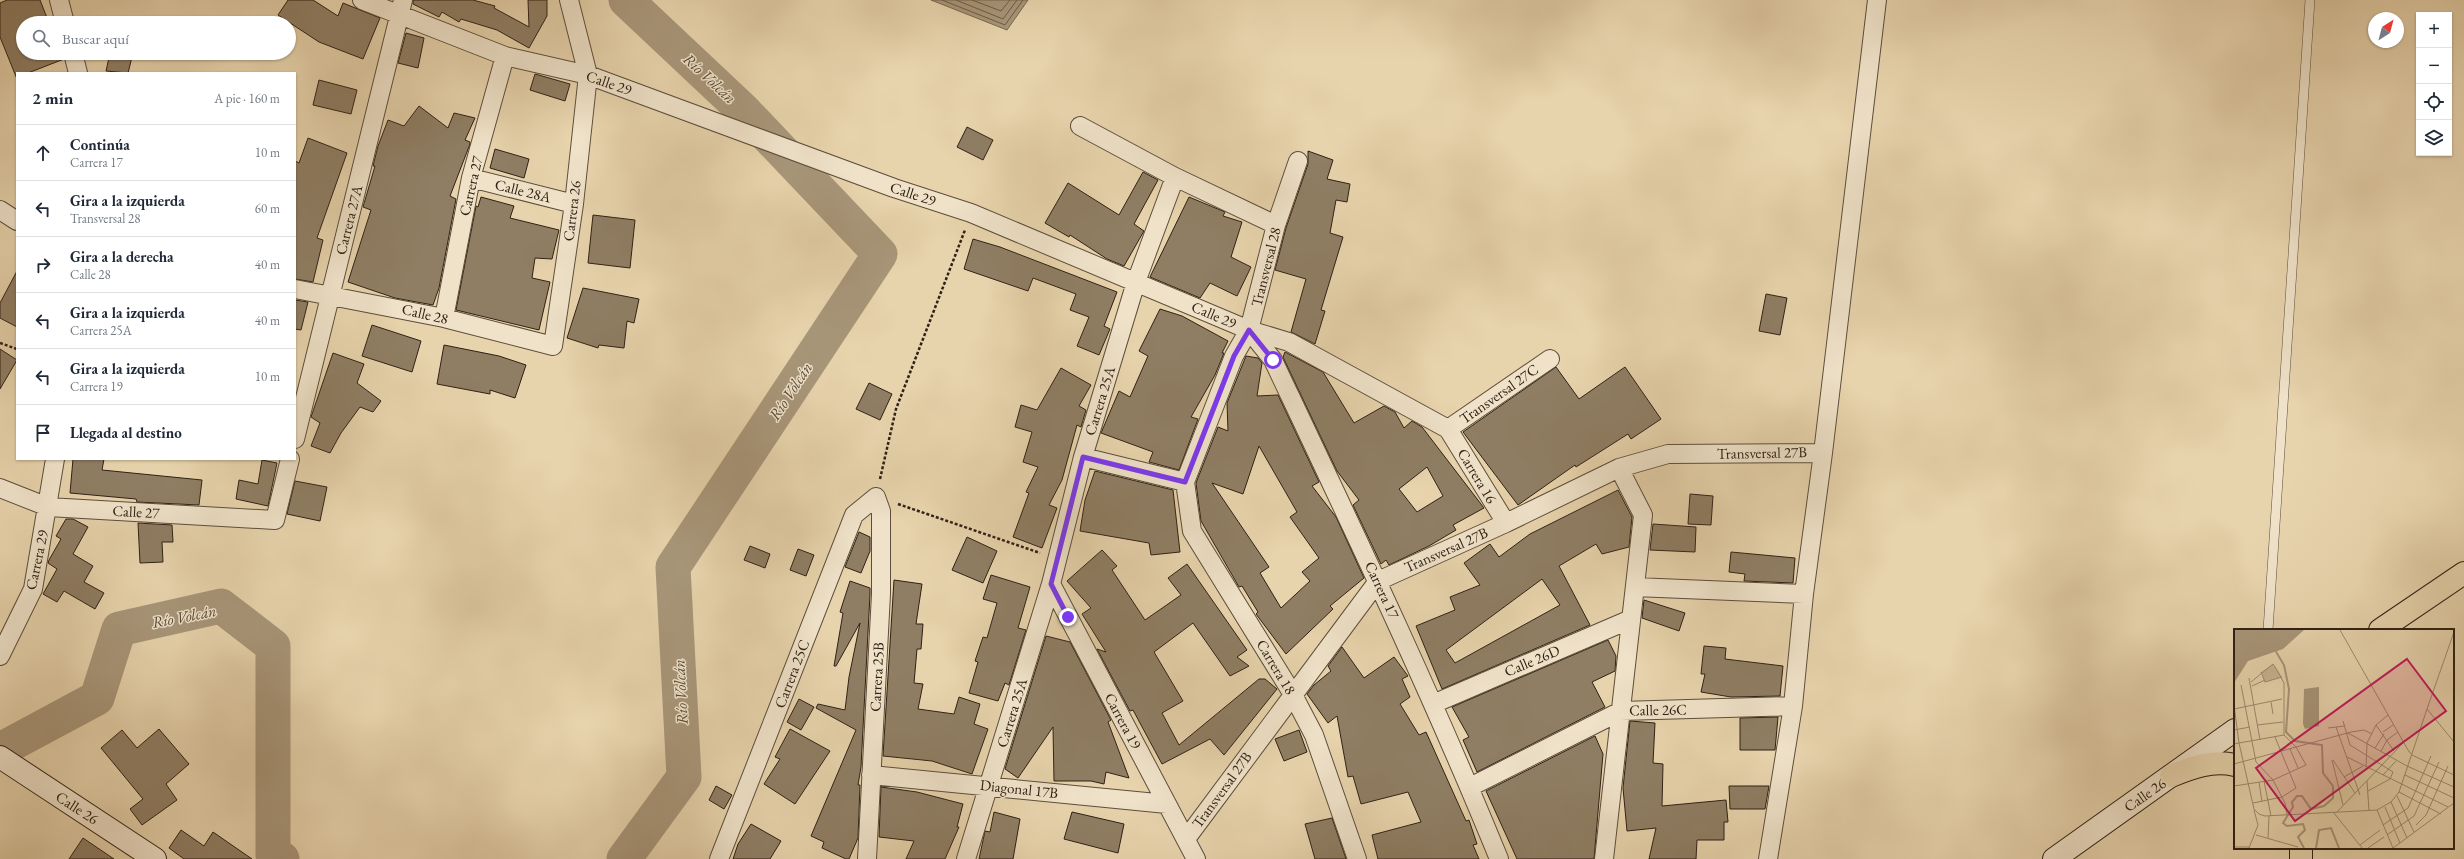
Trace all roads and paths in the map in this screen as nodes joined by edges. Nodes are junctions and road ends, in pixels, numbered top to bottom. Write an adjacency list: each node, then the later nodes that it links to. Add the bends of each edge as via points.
1 (59, 0): 7 (street)
2 (362, 0): 6 (street, Calle 29)
3 (569, 0): 11 (street)
4 (1877, 0): 32 (street)
5 (2310, 0): 50 (lane)
6 (401, 7): 8 (street, Calle 29); 23 (street, Carrera 27A)
7 (63, 16)
8 (505, 56): 11 (street, Calle 29); 15 (street, Carrera 27)
9 (75, 60): 10 (street)
10 (78, 72)
11 (588, 75): 16 (street, Carrera 26); 18 (street, Calle 29, via 894,188)
12 (1080, 126): 14 (street)
13 (1298, 161): 20 (street, Transversal 28)
14 (1175, 177): 20 (street); 21 (street, Carrera 25A)
15 (471, 178): 16 (street, Calle 28A); 24 (street, Carrera 27)
16 (574, 204): 27 (street, Carrera 26)
17 (0, 210): 19 (street)
18 (971, 213): 21 (street, Calle 29); 39 (path, via 896,409)
19 (16, 220)
20 (1276, 225): 25 (street, Transversal 28)
21 (1136, 282): 25 (street, Calle 29); 33 (street, Carrera 25A)
22 (296, 289): 23 (street, Calle 28)
23 (330, 294): 24 (street, Calle 28); 31 (street, Carrera 27A)
24 (444, 318): 27 (street, Calle 28)
25 (1249, 330): 30 (street, Calle 29, via 1289,342); 37 (street, Transversal 28, via 1234,356); 44 (street, Carrera 17, via 1273,360)
26 (0, 343): 28 (path)
27 (553, 346)
28 (16, 349)
29 (1550, 359): 30 (street, Transversal 27C)
30 (1448, 429): 41 (street, Carrera 16)
31 (296, 435)
32 (1823, 453): 36 (street, Transversal 27B, via 1668,454); 47 (street)
33 (1083, 457): 37 (street); 42 (street, Carrera 25A)
34 (55, 460): 40 (street, Carrera 29)
35 (290, 460): 40 (street, Calle 27, via 275,520)
36 (1619, 468): 41 (street, Transversal 27B); 46 (street, via 1643,515)
37 (1185, 482): 54 (street, Carrera 18, via 1192,531)
38 (0, 488): 40 (street, Calle 27)
39 (876, 497): 42 (path); 61 (street, Carrera 25B, via 881,511 881,594); 68 (street, Carrera 25C, via 854,515)
40 (48, 508): 53 (street, Carrera 29, via 33,589)
41 (1506, 523): 44 (street, Transversal 27B)
42 (1056, 558): 45 (street, Carrera 25A)
43 (2464, 573): 48 (highway)
44 (1378, 581): 54 (street, Transversal 27B); 55 (street, Carrera 17)
45 (1051, 584): 63 (street, Carrera 25A); 65 (street, Carrera 19)
46 (1635, 587): 47 (street); 49 (street)
47 (1804, 594): 56 (street)
48 (2424, 601): 51 (highway); 52 (highway)
49 (1631, 619): 55 (street, Calle 26D); 57 (street)
50 (2268, 629)
51 (2382, 629)
52 (2399, 629)
53 (0, 656)
54 (1292, 693): 66 (street, Transversal 27B); 72 (street, Carrera 18, via 1314,735)
55 (1433, 704): 64 (street, Carrera 17)
56 (1793, 706): 57 (street, Calle 26C); 75 (street)
57 (1621, 711): 64 (street, Calle 26C); 74 (street)
58 (2234, 731): 62 (main road, Calle 26)
59 (0, 757): 67 (main road, Calle 26)
60 (2234, 765): 62 (highway, via 2224,762 2196,765)
61 (871, 774): 63 (street, Diagonal 17B); 69 (street, Carrera 25B)
62 (2171, 776): 76 (main road, Calle 26)
63 (990, 786): 65 (street, Diagonal 17B); 70 (street, Carrera 25A)
64 (1470, 787): 73 (street, Carrera 17)
65 (1167, 804): 66 (street, Carrera 19)
66 (1186, 839): 71 (street, Carrera 19)
67 (155, 859)
68 (719, 859)
69 (867, 859)
70 (966, 859)
71 (1196, 859)
72 (1357, 859)
73 (1499, 859)
74 (1604, 859)
75 (1768, 859)
76 (2054, 859)

